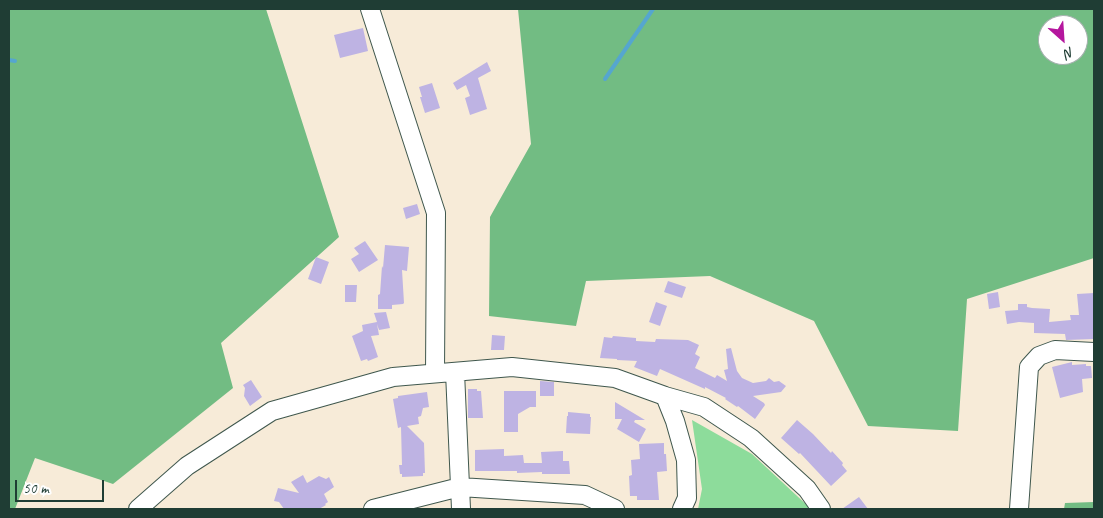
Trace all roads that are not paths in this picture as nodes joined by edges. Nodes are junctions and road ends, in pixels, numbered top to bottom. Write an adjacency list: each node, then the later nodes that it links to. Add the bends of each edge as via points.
1 (370, 9): 4 (street, via 436,213)
2 (1094, 352): 13 (street, via 1055,350 1039,356 1029,367)
3 (456, 372): 4 (street); 5 (street, via 512,367 615,378); 6 (street)
4 (435, 373): 7 (street, via 394,377 272,411 187,466)
5 (665, 396): 11 (street, via 686,460 687,498); 12 (street, via 704,407 751,438 807,489)
6 (460, 487): 8 (street); 9 (street); 10 (street, via 585,495)
7 (138, 509)
8 (373, 509)
9 (461, 509)
10 (614, 509)
11 (682, 509)
12 (821, 509)
13 (1019, 509)

